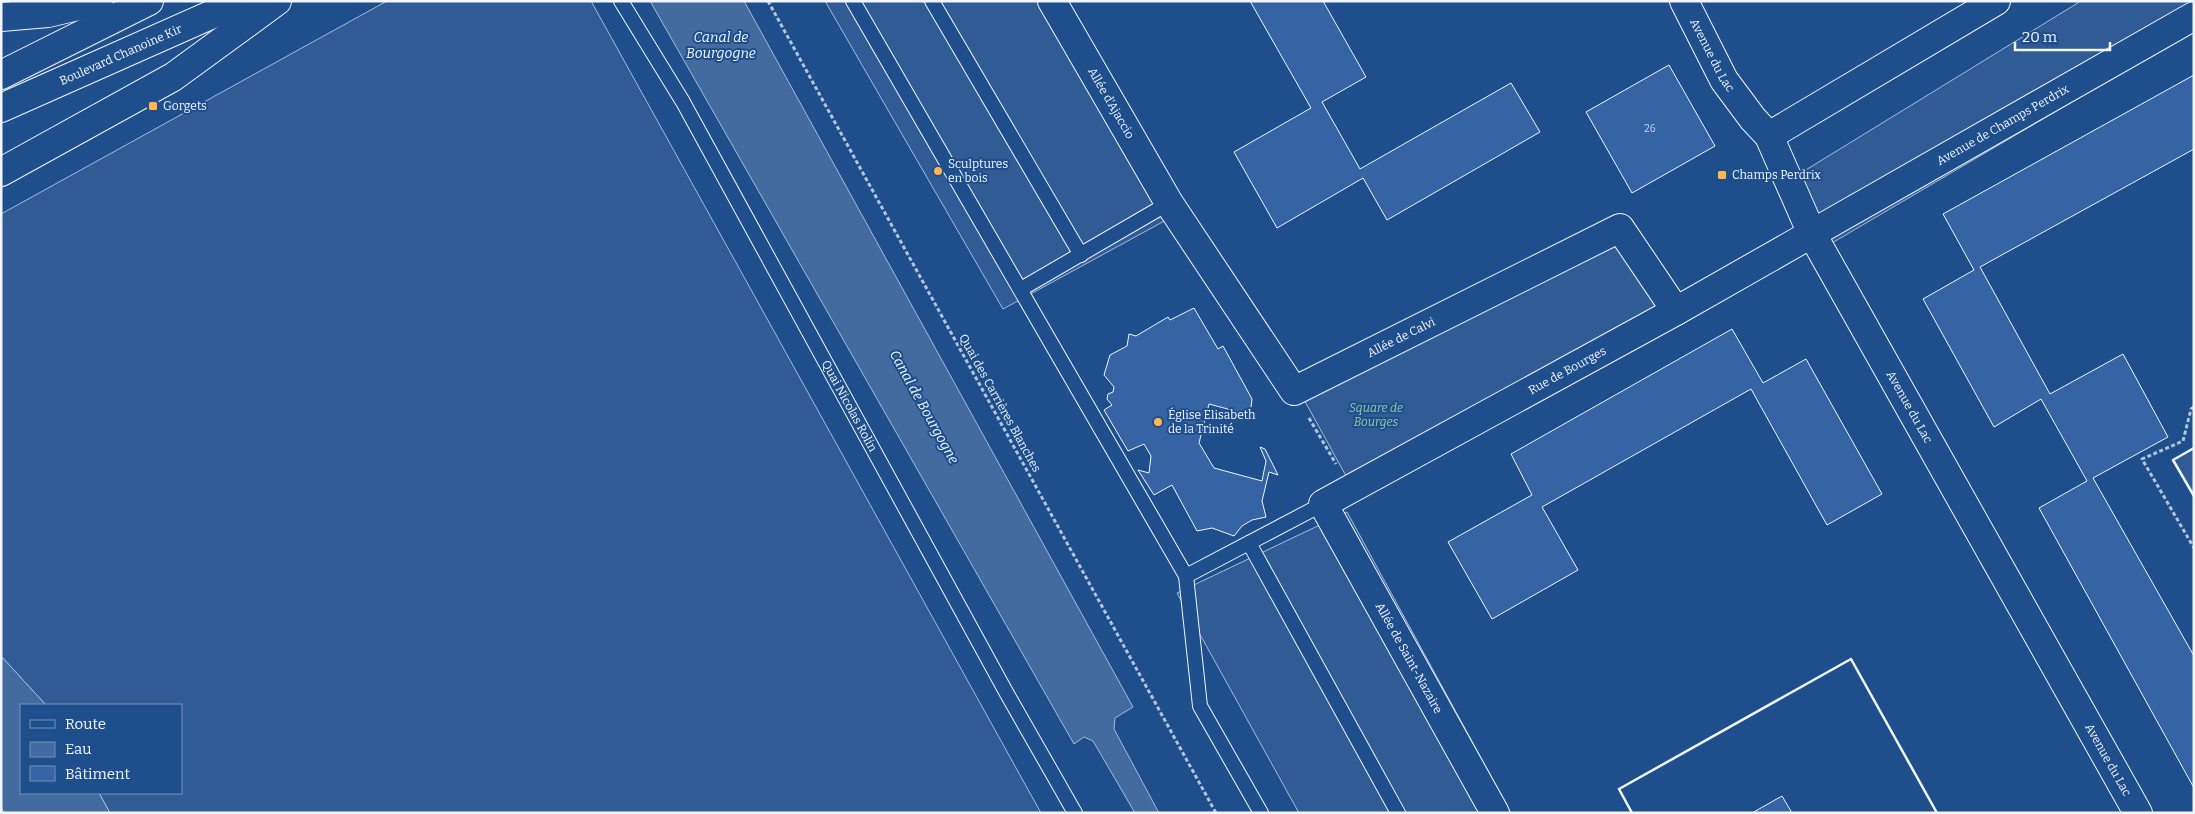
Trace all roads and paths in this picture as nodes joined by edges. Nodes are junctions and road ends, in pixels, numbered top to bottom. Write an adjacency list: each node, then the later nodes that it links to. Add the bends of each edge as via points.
1 (99, 1): 13 (street, via 48,13)
2 (149, 1): 14 (street)
3 (242, 1): 15 (street, Boulevard Chanoine Kir)
4 (277, 1): 17 (street, via 173,78)
5 (621, 1): 30 (lane, Quai Nicolas Rolin, via 683,102)
6 (768, 1): 31 (path, Quai des Carrières Blanches)
7 (853, 1): 21 (lane)
8 (932, 1): 20 (lane)
9 (1052, 1): 18 (street, Allée d'Ajaccio)
10 (1684, 1): 16 (street, Avenue du Lac, via 1724,80 1752,119)
11 (1996, 1): 16 (street)
12 (2194, 16): 19 (street, Avenue de Champs Perdrix)
13 (1, 17)
14 (1, 76)
15 (1, 108)
16 (1769, 136): 19 (street, Avenue du Lac)
17 (1, 172)
18 (1169, 204): 20 (lane); 23 (street)
19 (1812, 234): 22 (street, Rue de Bourges); 35 (street, Avenue du Lac)
20 (1081, 255): 21 (lane)
21 (1021, 289): 29 (lane)
22 (1676, 311): 23 (street, Allée de Calvi, via 1620,228); 25 (street, Rue de Bourges)
23 (1294, 391): 25 (path)
24 (2194, 407): 28 (path, via 2183,441 2142,459)
25 (1350, 489): 26 (street, Rue de Bourges)
26 (1323, 504): 27 (lane); 34 (street, Allée de Saint-Nazaire)
27 (1250, 543): 29 (lane); 33 (lane)
28 (2194, 548)
29 (1186, 576): 32 (lane, via 1200,706)
30 (1075, 813)
31 (1216, 813)
32 (1261, 813)
33 (1398, 813)
34 (1495, 813)
35 (2138, 813)

